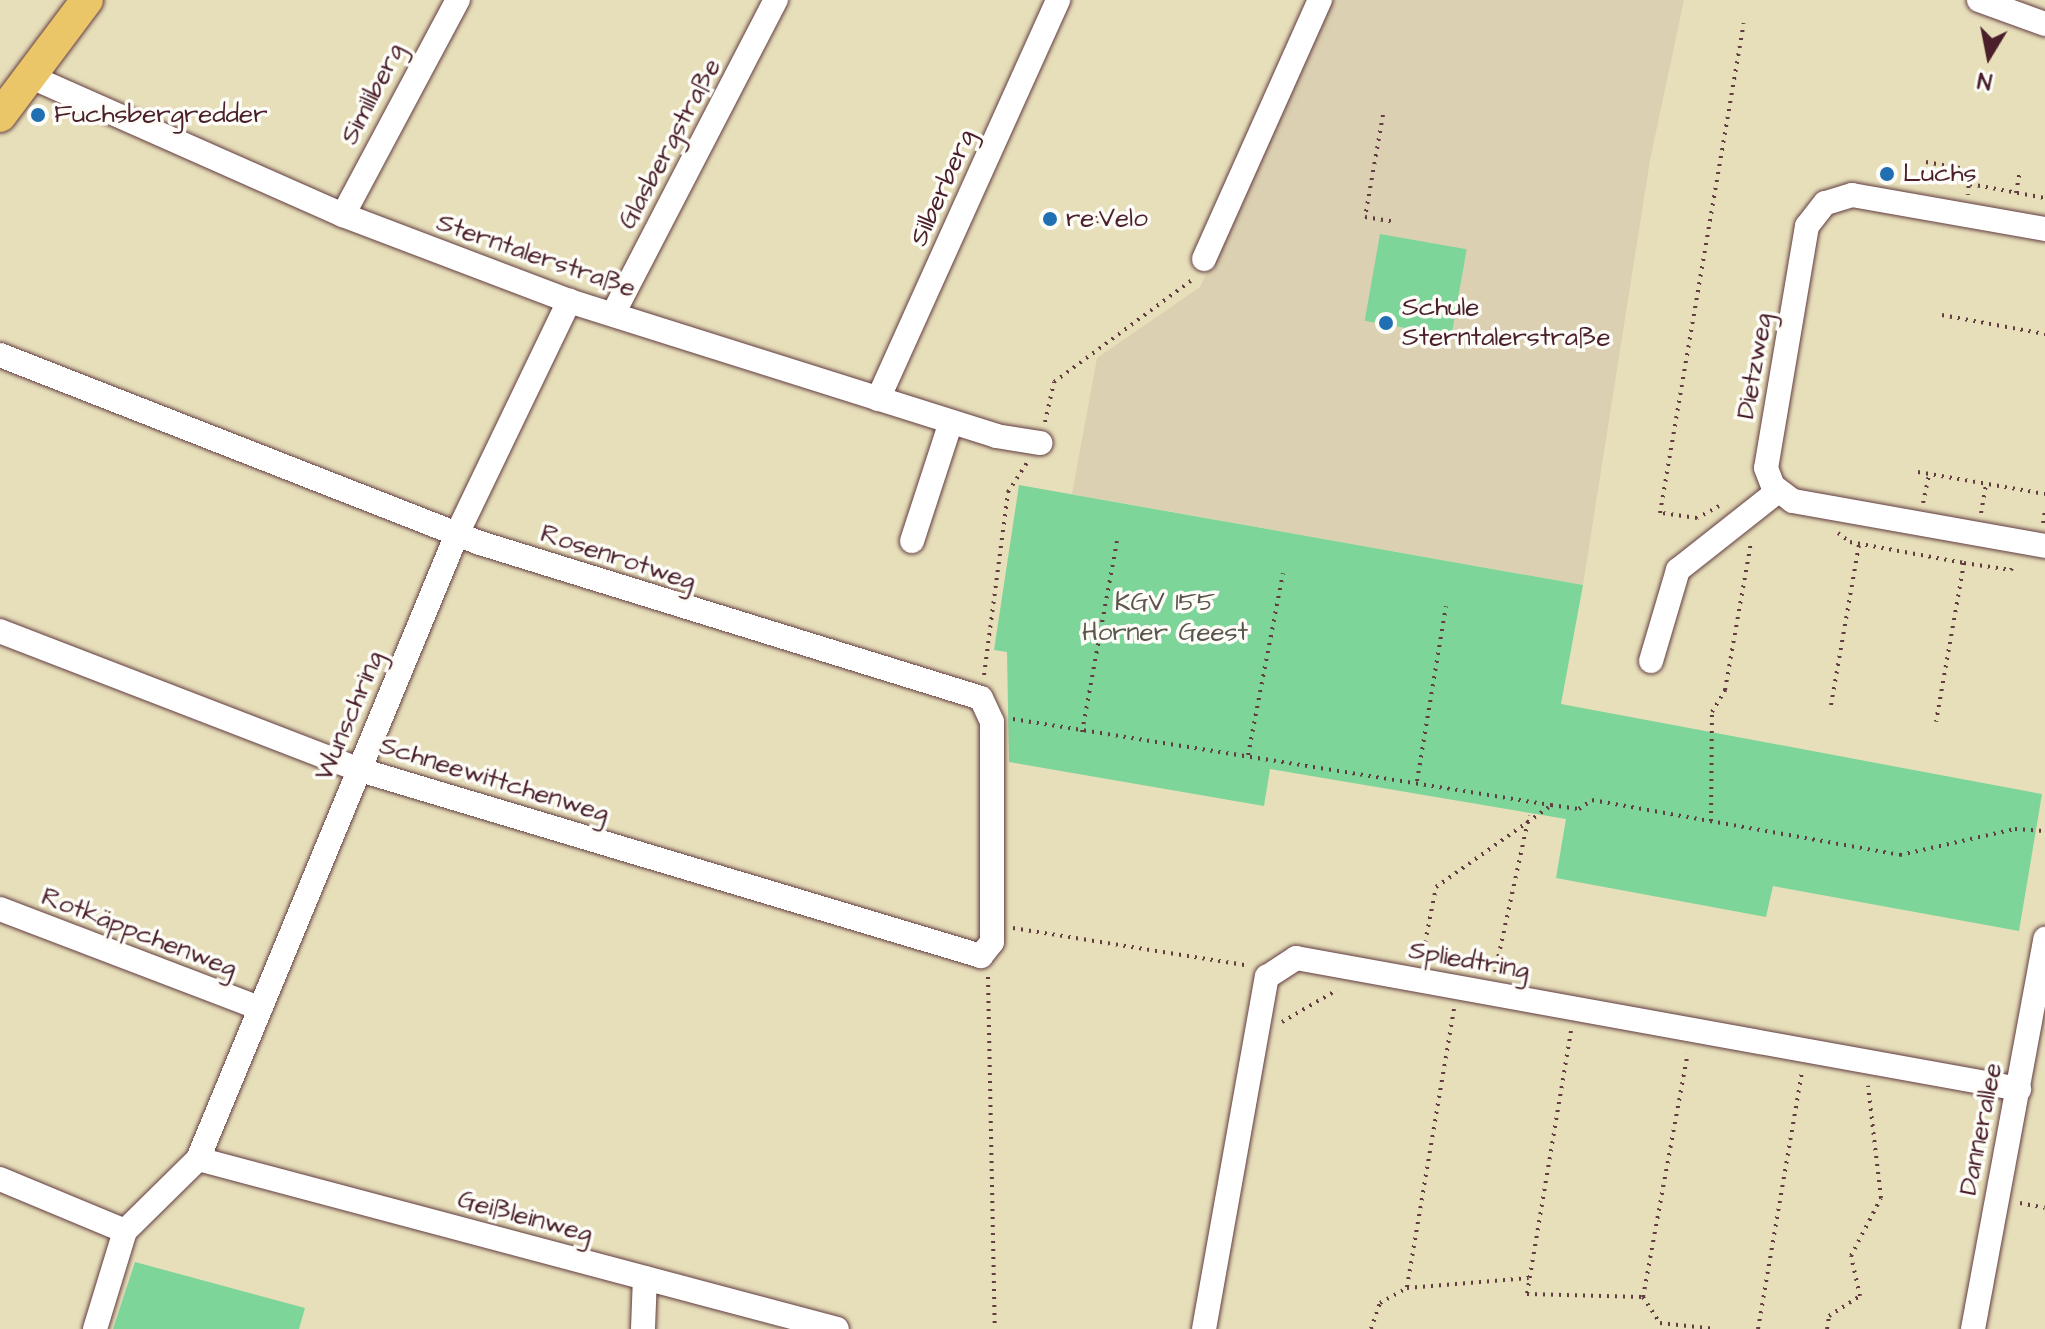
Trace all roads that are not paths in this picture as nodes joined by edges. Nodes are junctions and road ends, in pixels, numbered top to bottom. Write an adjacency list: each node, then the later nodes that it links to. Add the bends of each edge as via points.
1 (87, 0): 8 (main road)
2 (458, 0): 10 (street, Similiberg)
3 (776, 0): 14 (street, Glasbergstraße)
4 (1058, 0): 16 (street, Silberberg)
5 (1320, 0): 12 (street)
6 (1979, 0): 7 (street)
7 (2045, 24)
8 (29, 76): 9 (main road); 10 (street, Sterntalerstraße)
9 (2, 112)
10 (343, 215): 13 (street, Sterntalerstraße)
11 (2045, 229): 19 (street, Dietzweg, via 1852,195 1825,203 1807,226 1766,468)
12 (1204, 259)
13 (569, 301): 14 (street, Sterntalerstraße); 20 (street, Wunschring)
14 (613, 314): 16 (street, Sterntalerstraße)
15 (0, 355): 20 (street, Rosenrotweg)
16 (878, 399): 17 (street, Sterntalerstraße)
17 (951, 422): 18 (street, Sterntalerstraße); 21 (street)
18 (1040, 443)
19 (1778, 491): 22 (street, via 1836,508); 24 (street, via 1678,570)
20 (457, 534): 25 (street, Wunschring); 28 (street, Rosenrotweg, via 981,698 992,722 992,942)
21 (912, 541)
22 (2045, 546)
23 (0, 631): 25 (street, Schneewittchenweg)
24 (1651, 661)
25 (357, 769): 28 (street, Schneewittchenweg); 29 (street, Wunschring)
26 (0, 909): 29 (street, Rotkäppchenweg)
27 (2045, 939): 30 (street, Dannerallee)
28 (981, 956)
29 (259, 1008): 31 (street, Wunschring)
30 (2019, 1089): 38 (street, Spliedtring, via 1296,958 1267,977); 39 (street, Dannerallee)
31 (198, 1159): 33 (street); 34 (street, Geißleinweg)
32 (0, 1179): 33 (street)
33 (125, 1231): 35 (street)
34 (645, 1278): 36 (street); 37 (street, Geißleinweg)
35 (95, 1329)
36 (643, 1329)
37 (837, 1329)
38 (1204, 1329)
39 (1973, 1329)

